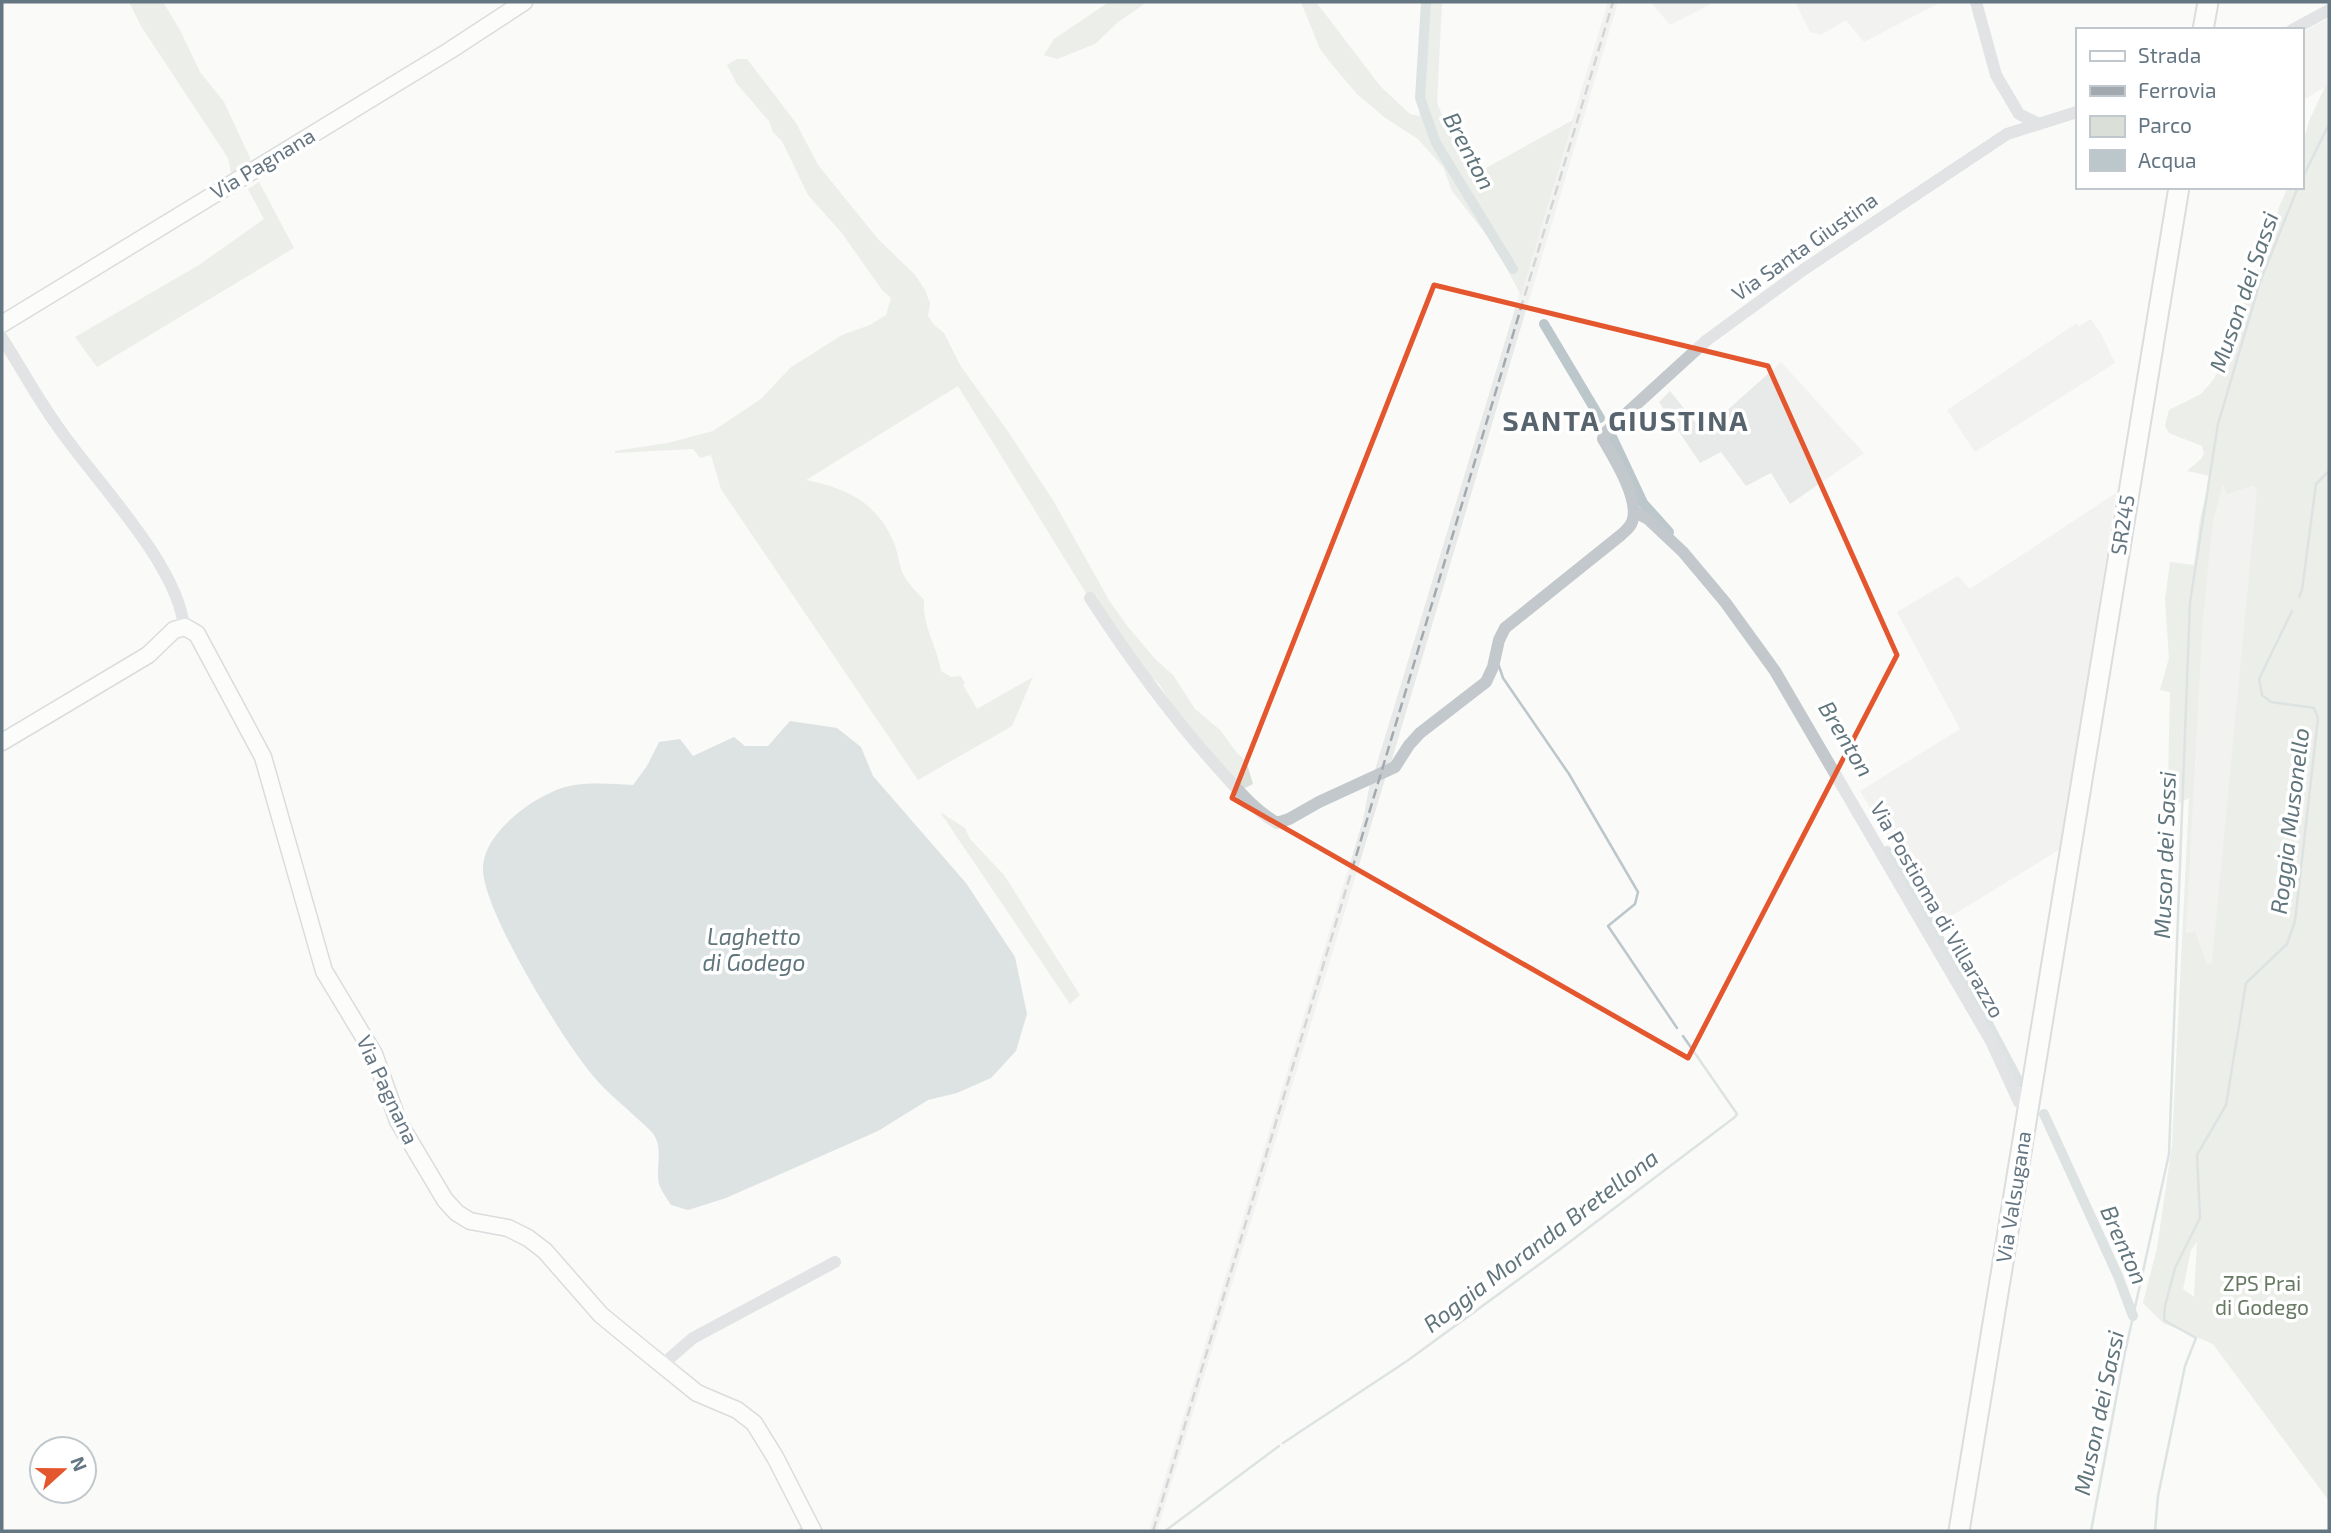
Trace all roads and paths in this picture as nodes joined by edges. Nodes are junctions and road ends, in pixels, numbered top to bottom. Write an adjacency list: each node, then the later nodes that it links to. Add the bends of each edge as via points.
1 (524, 2): 10 (street, Via Pagnana)
2 (1976, 2): 8 (street, via 1996,75 2019,114)
3 (2208, 2): 5 (main road)
4 (2329, 9): 6 (street)
5 (2203, 28)
6 (2296, 28)
7 (2076, 112): 8 (street, Via Santa Giustina)
8 (2039, 124): 12 (street, Via Santa Giustina, via 2007,134 1802,270 1707,340 1604,434)
9 (2179, 189): 16 (main road, SR245 / SR245)
10 (2, 324)
11 (2, 338): 14 (street, Via Pagnana, via 57,426 146,543 182,608)
12 (1640, 514): 13 (street, via 1621,536 1505,628 1486,682 1420,733 1395,767 1278,823 1254,807 1193,740 1132,662); 17 (street, Via Postioma di Villarazzo, via 1678,546 1775,671 1991,1041 2019,1102)
13 (1090, 598)
14 (184, 626): 15 (street, via 148,655); 19 (street, Via Pagnana, via 198,636 260,749 321,965 374,1054 393,1111 435,1185 466,1219 508,1228 539,1246 601,1315)
15 (2, 742)
16 (2068, 862): 17 (main road, Via Valsugana / SR245)
17 (2028, 1105): 21 (main road, Via Valsugana / SR245)
18 (835, 1262): 19 (street, via 694,1338)
19 (662, 1365): 20 (street, Via Pagnana, via 697,1393 737,1410 754,1423)
20 (813, 1531)
21 (1959, 1531)

